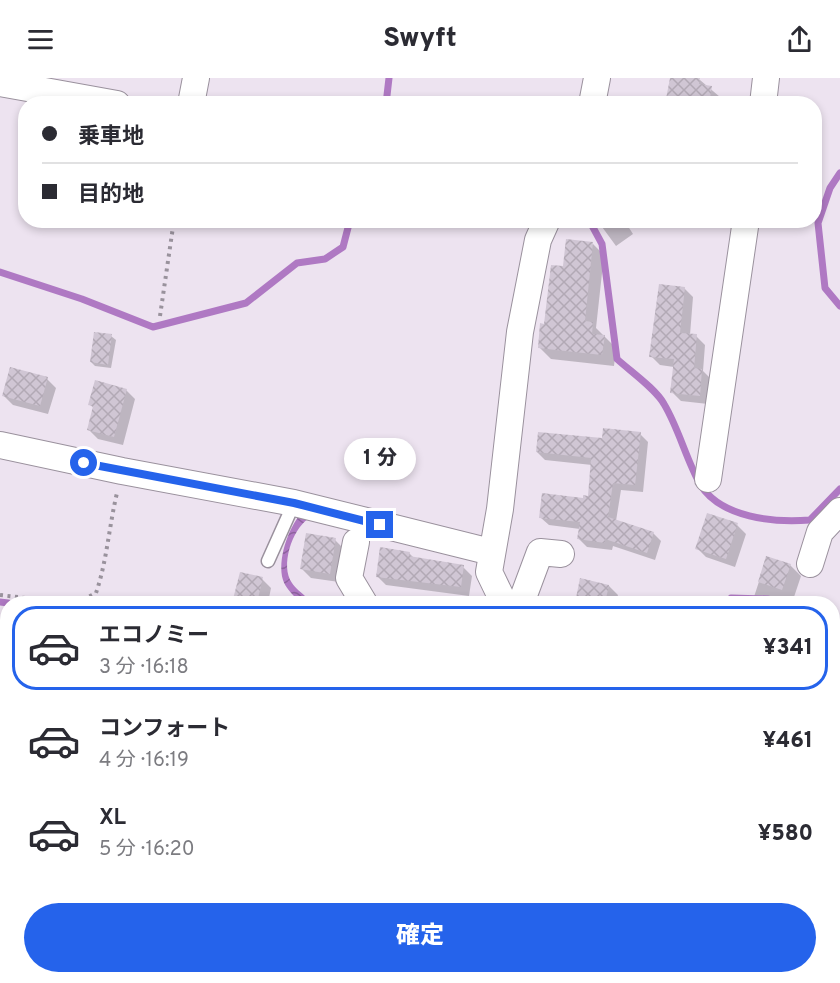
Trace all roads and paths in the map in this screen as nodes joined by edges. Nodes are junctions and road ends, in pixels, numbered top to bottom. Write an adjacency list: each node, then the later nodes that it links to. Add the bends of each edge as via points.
1 (196, 78): 6 (street)
2 (597, 78): 7 (street)
3 (766, 78): 8 (street)
4 (0, 83): 5 (street)
5 (72, 96)
6 (193, 96)
7 (594, 96)
8 (764, 96)
9 (173, 228): 12 (path)
10 (543, 228): 21 (street, via 520,332 500,509)
11 (745, 228): 15 (street)
12 (160, 316)
13 (0, 445): 14 (street)
14 (122, 471): 16 (street); 23 (path, via 108,530 104,570 96,593)
15 (708, 479)
16 (302, 505): 20 (lane); 21 (street)
17 (840, 511): 22 (street, via 820,532)
18 (356, 542): 24 (street, via 349,578)
19 (561, 554): 26 (street, via 540,552)
20 (268, 561)
21 (490, 562): 25 (street)
22 (810, 564)
23 (90, 596)
24 (359, 596)
25 (501, 596)
26 (519, 596)

